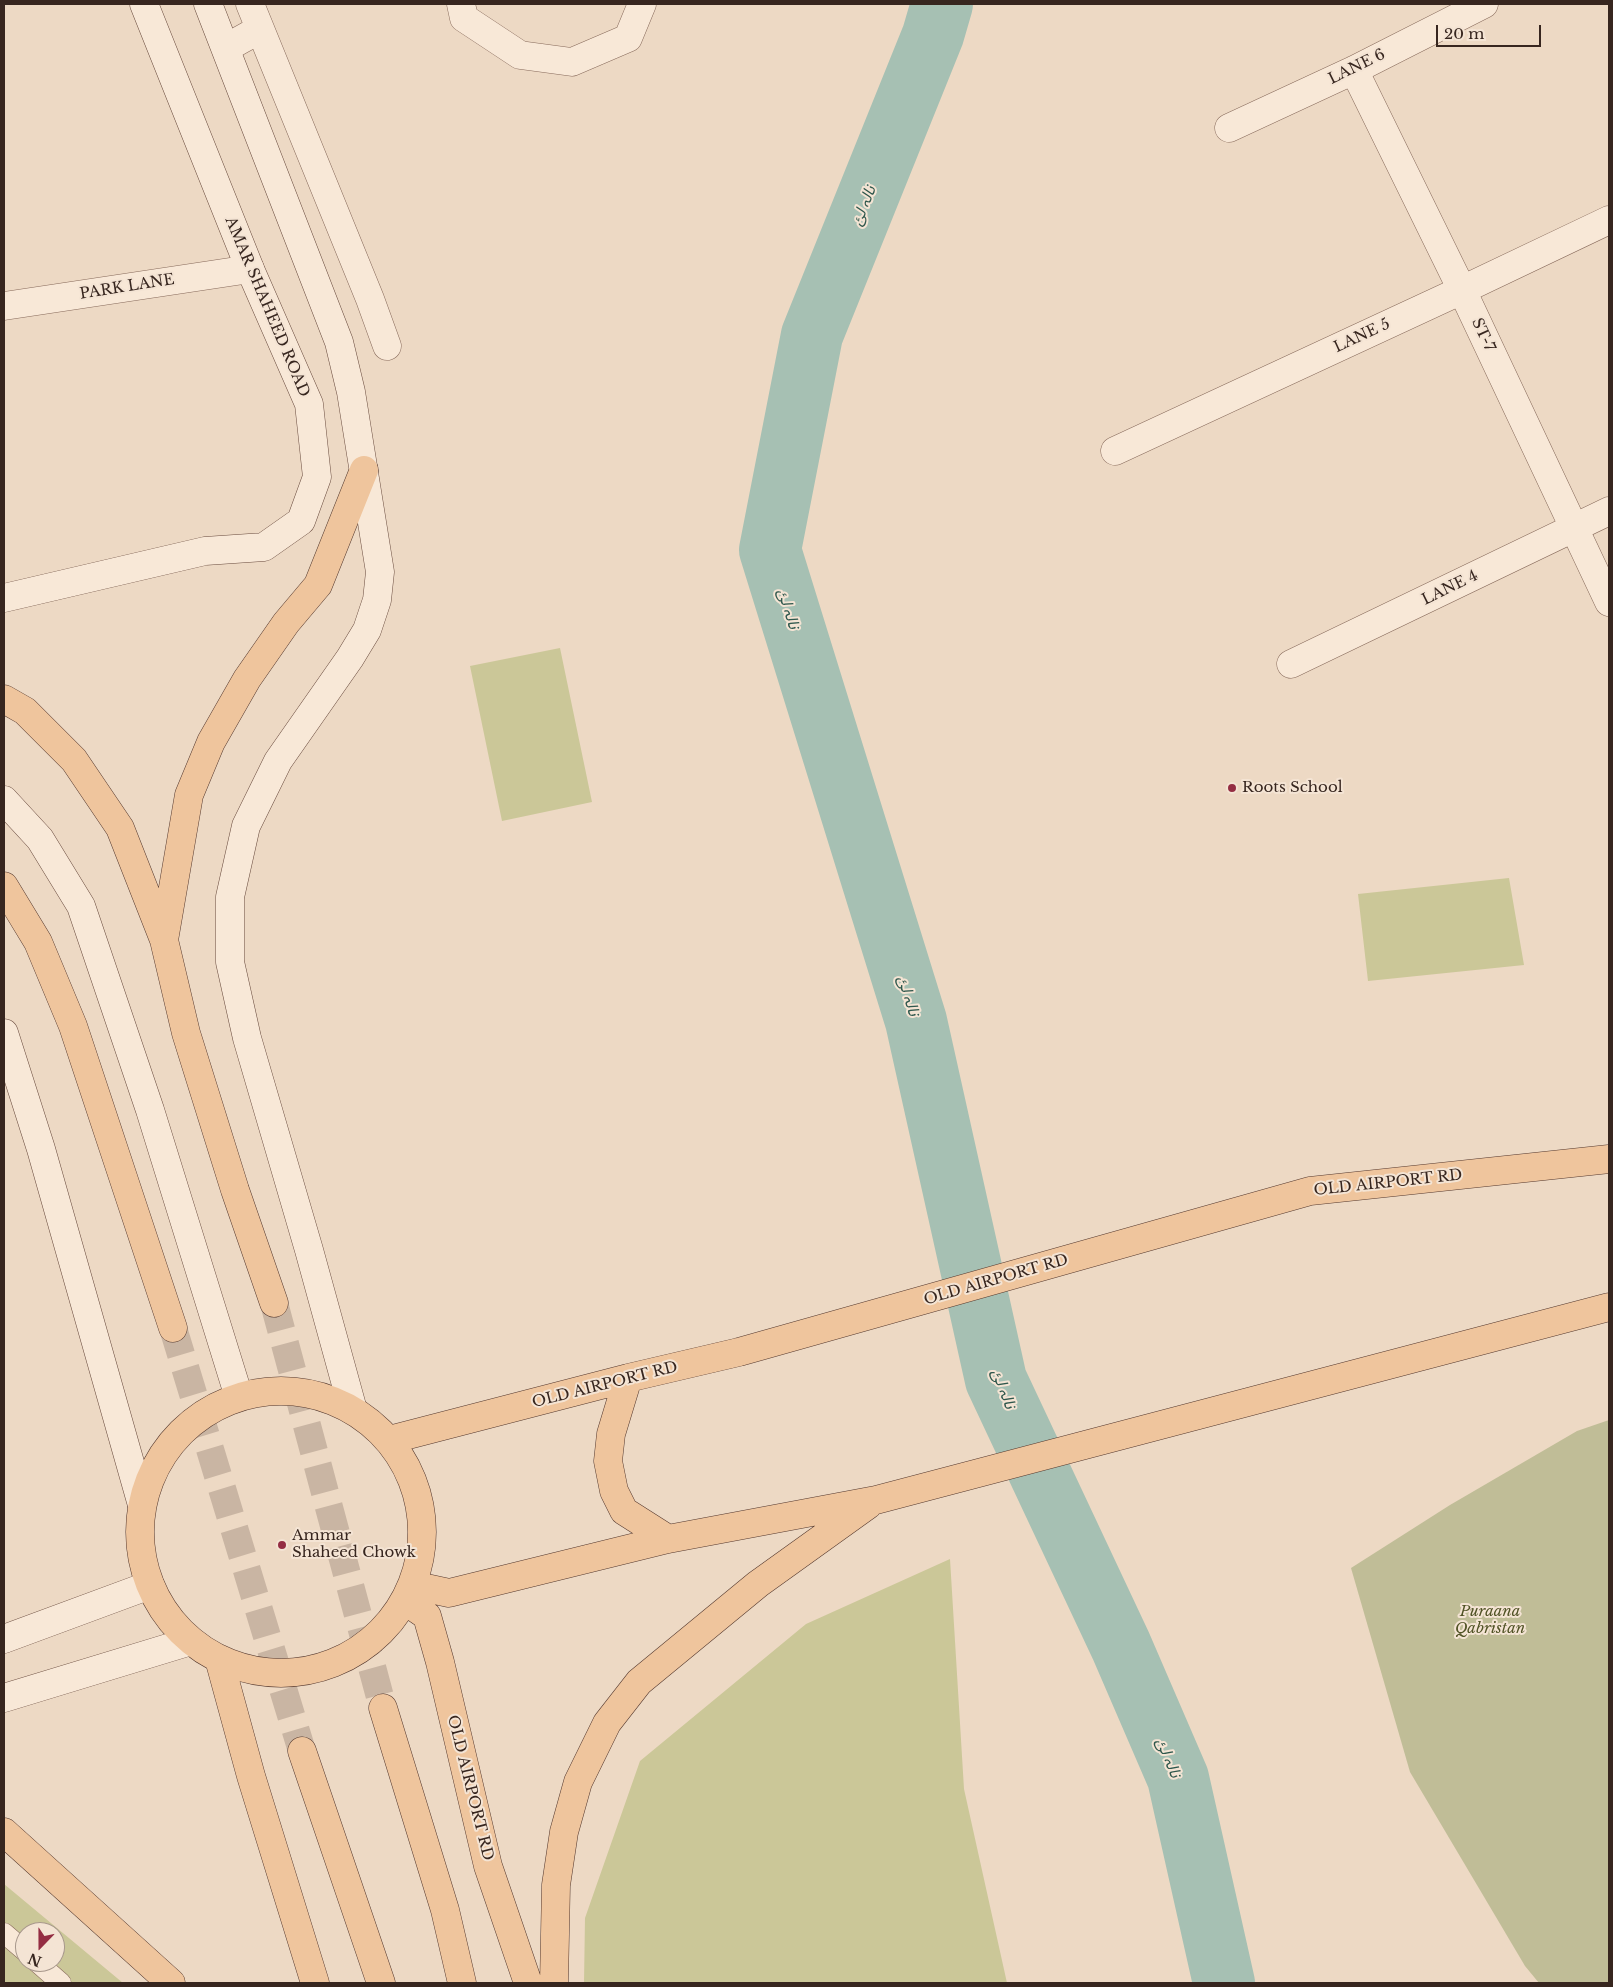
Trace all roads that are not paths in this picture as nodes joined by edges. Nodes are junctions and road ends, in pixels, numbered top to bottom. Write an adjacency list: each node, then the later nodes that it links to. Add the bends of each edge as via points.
1 (144, 4): 12 (main road, AMAR SHAHEED ROAD)
2 (208, 4): 8 (main road)
3 (250, 4): 7 (main road)
4 (461, 4): 5 (main road, via 464,18 520,55 572,62 628,38)
5 (642, 4)
6 (1484, 4): 9 (main road, LANE 6)
7 (260, 29): 8 (main road); 15 (main road)
8 (226, 48): 16 (main road, via 339,342)
9 (1354, 70): 10 (main road, LANE 6); 13 (main road, ST-7)
10 (1229, 128)
11 (1609, 220): 13 (main road, LANE 5)
12 (250, 269): 14 (main road, PARK LANE); 17 (main road, AMAR SHAHEED ROAD)
13 (1462, 290): 18 (main road, LANE 5); 21 (main road, ST-7)
14 (4, 306)
15 (387, 346)
16 (350, 392): 17 (main road); 19 (main road)
17 (308, 404): 22 (main road, AMAR SHAHEED ROAD, via 317,477 301,521 264,547 205,551)
18 (1115, 451)
19 (364, 470): 28 (main road, via 318,585 247,679 208,750 189,796); 36 (main road, via 380,572 377,600 367,630 350,658 278,761 246,826 230,897 230,962 247,1038)
20 (1609, 511): 21 (main road, LANE 4)
21 (1574, 529): 23 (main road, ST-7); 24 (main road, LANE 4)
22 (4, 598)
23 (1609, 602)
24 (1291, 664)
25 (4, 699): 28 (main road, via 25,711 74,760 120,828)
26 (4, 800): 35 (main road, via 40,840 81,906 150,1110)
27 (4, 886): 33 (main road, via 38,942 74,1026)
28 (164, 940): 31 (main road, via 186,1033)
29 (4, 1033): 39 (main road, via 41,1149)
30 (1609, 1159): 34 (main road, OLD AIRPORT RD, via 1310,1191 739,1352)
31 (274, 1304)
32 (1609, 1307): 38 (main road)
33 (174, 1328)
34 (628, 1378): 37 (main road, OLD AIRPORT RD); 40 (main road, via 611,1434 608,1461 614,1491 624,1511)
35 (239, 1396): 36 (main road, via 288,1391 317,1395); 39 (main road, via 204,1412 176,1437 154,1469)
36 (354, 1410): 37 (main road)
37 (389, 1440): 42 (main road, via 410,1473 422,1510 422,1549)
38 (876, 1500): 40 (main road); 59 (main road, via 758,1584 638,1682 607,1723 578,1782 564,1832 556,1885)
39 (142, 1505): 41 (main road, via 140,1546)
40 (668, 1539): 42 (main road, via 449,1593)
41 (150, 1584): 43 (main road); 44 (main road, via 167,1615)
42 (409, 1593): 45 (main road, via 384,1630 356,1652 324,1667 289,1673 262,1671); 58 (main road, OLD AIRPORT RD, via 427,1616 488,1866)
43 (4, 1639)
44 (191, 1641): 45 (main road); 46 (main road)
45 (219, 1659): 55 (main road, via 251,1776)
46 (4, 1698)
47 (383, 1708): 57 (main road, via 445,1910)
48 (302, 1751): 56 (main road)
49 (4, 1832): 54 (main road)
50 (4, 1933): 51 (lane)
51 (15, 1942)
52 (48, 1972): 53 (lane)
53 (61, 1983)
54 (170, 1983)
55 (315, 1983)
56 (382, 1983)
57 (462, 1983)
58 (528, 1983)
59 (554, 1983)

